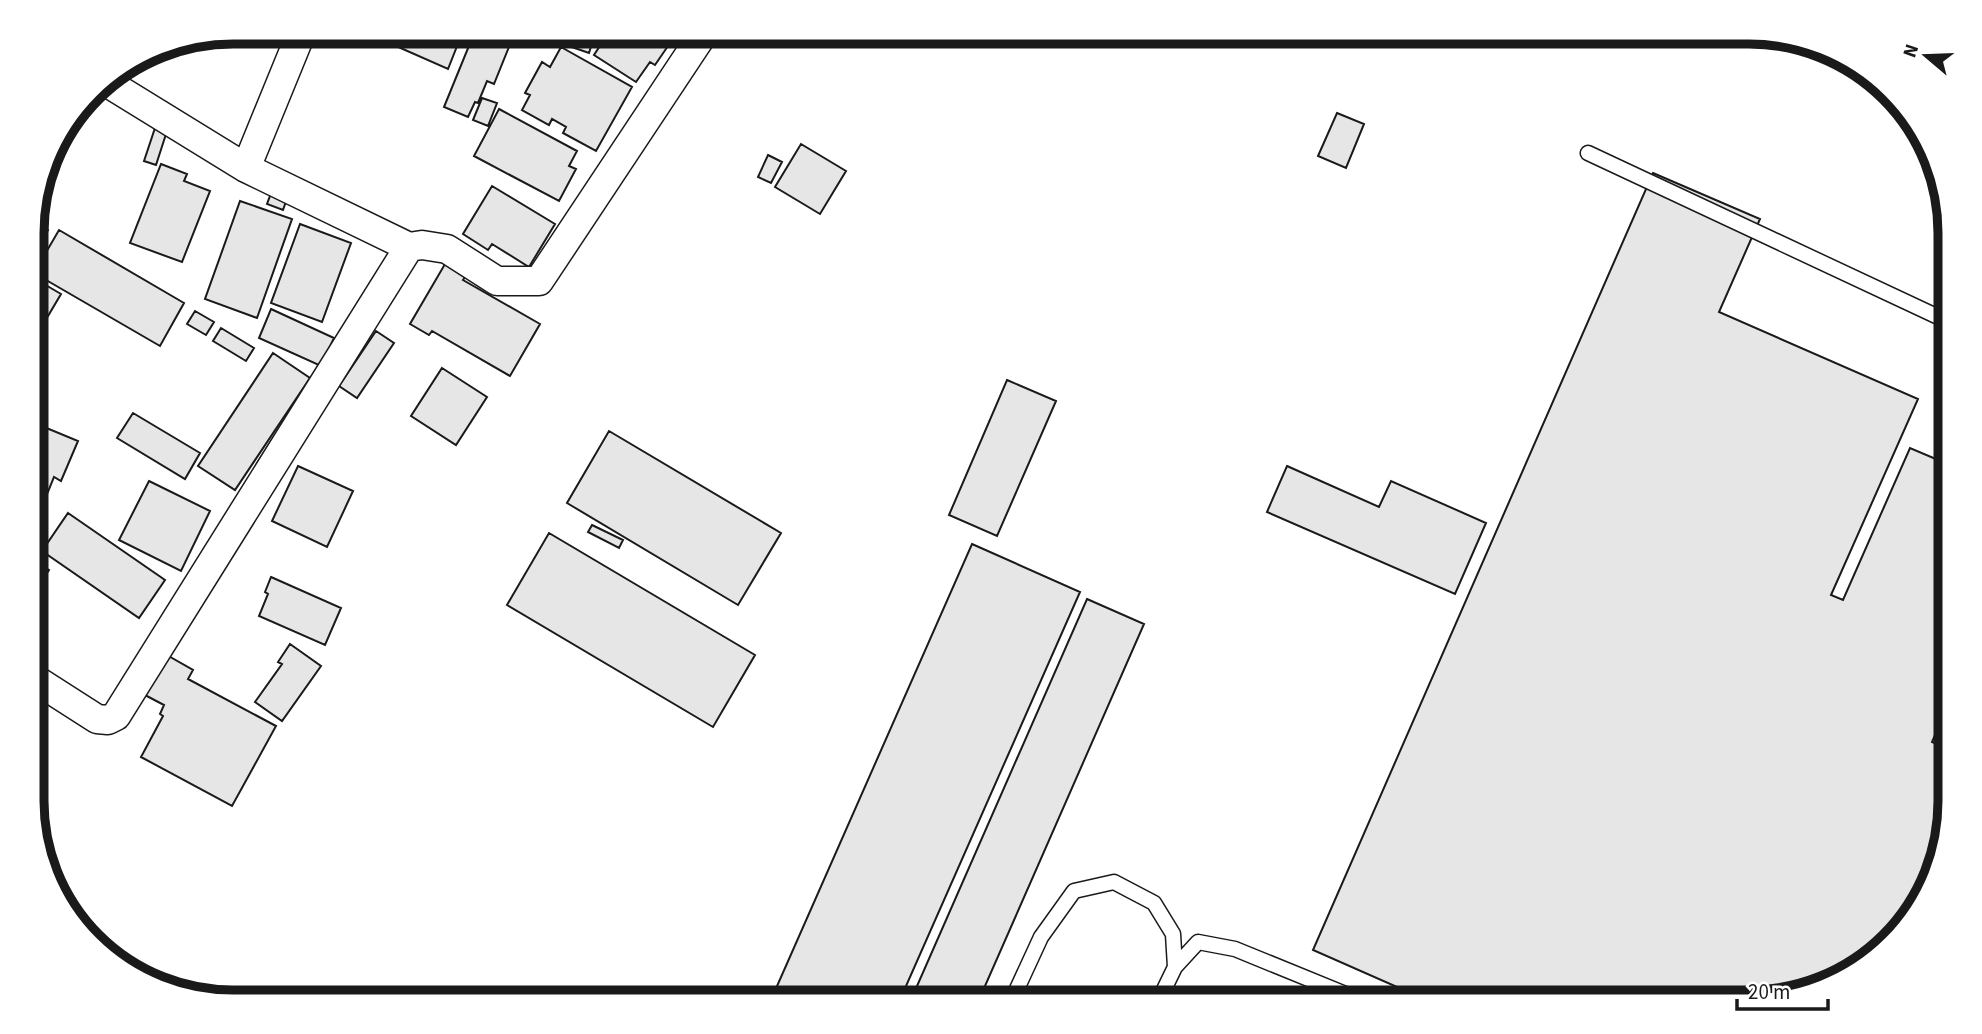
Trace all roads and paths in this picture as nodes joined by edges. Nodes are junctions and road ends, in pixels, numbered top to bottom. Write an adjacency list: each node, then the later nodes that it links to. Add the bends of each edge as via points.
1 (297, 44): 5 (street)
2 (697, 44): 6 (street, via 539,281 497,281 447,249)
3 (114, 86): 5 (street)
4 (1588, 153): 7 (lane)
5 (246, 167): 6 (street)
6 (409, 247): 8 (street, via 116,716 97,719)
7 (1938, 317)
8 (44, 685)
9 (1175, 967): 10 (lane, via 1173,934 1154,903 1114,882 1074,891 1041,937); 11 (lane); 12 (lane, via 1198,942 1235,949)
10 (1017, 990)
11 (1164, 990)
12 (1336, 990)

